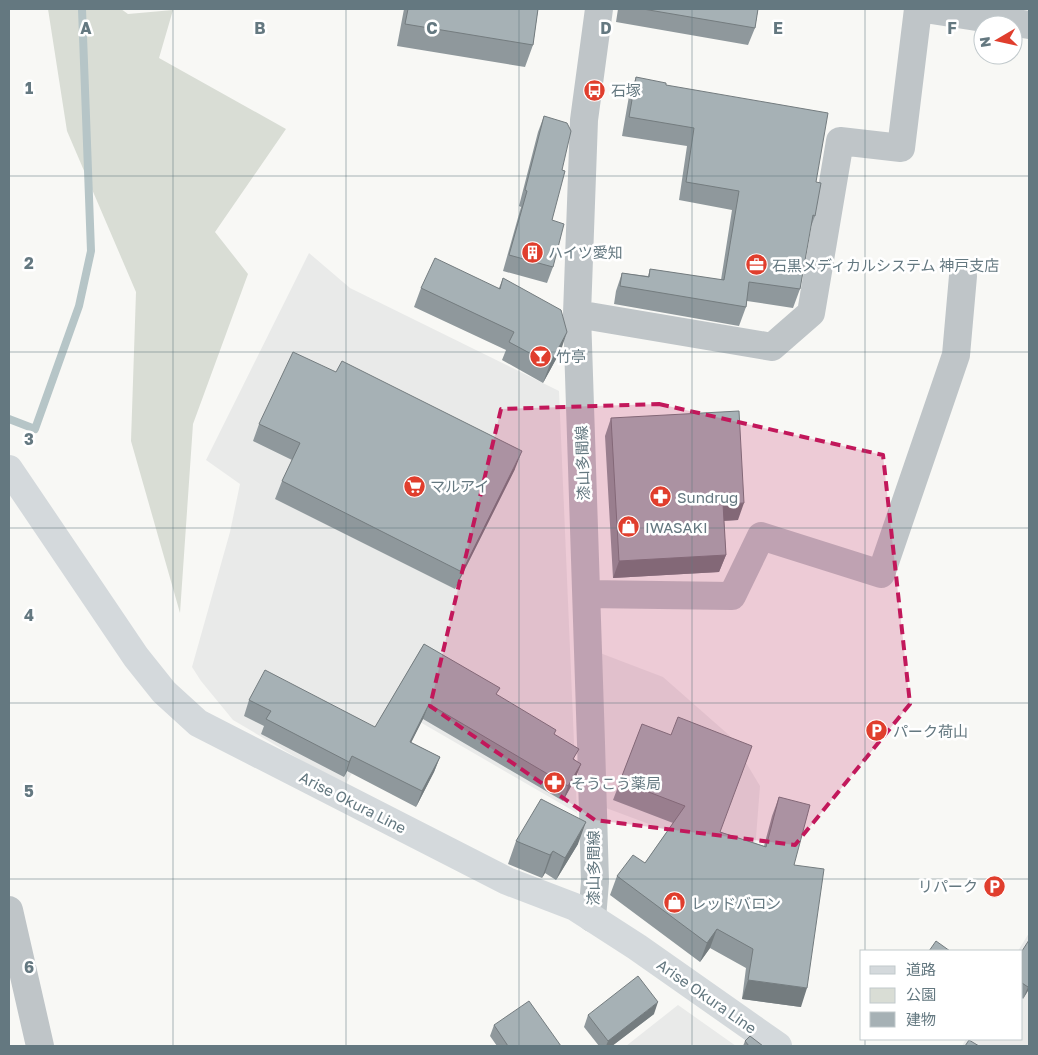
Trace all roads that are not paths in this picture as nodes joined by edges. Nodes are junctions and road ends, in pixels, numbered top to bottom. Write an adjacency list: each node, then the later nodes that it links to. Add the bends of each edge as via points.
1 (599, 9): 6 (street, 漆山多聞線, via 584,120)
2 (918, 9): 6 (street, via 901,148 840,142 812,313 772,347)
3 (925, 9): 4 (street)
4 (1029, 25)
5 (963, 276): 8 (street, via 956,355 881,574 761,536 732,596)
6 (577, 314): 8 (street, 漆山多聞線)
7 (9, 468): 10 (main road, Arise Okura Line, via 136,657 164,692 198,723 507,881 575,907)
8 (587, 594): 10 (street, 漆山多聞線, via 595,882)
9 (9, 910): 11 (street)
10 (592, 918): 12 (main road, Arise Okura Line)
11 (40, 1046)
12 (778, 1046)

